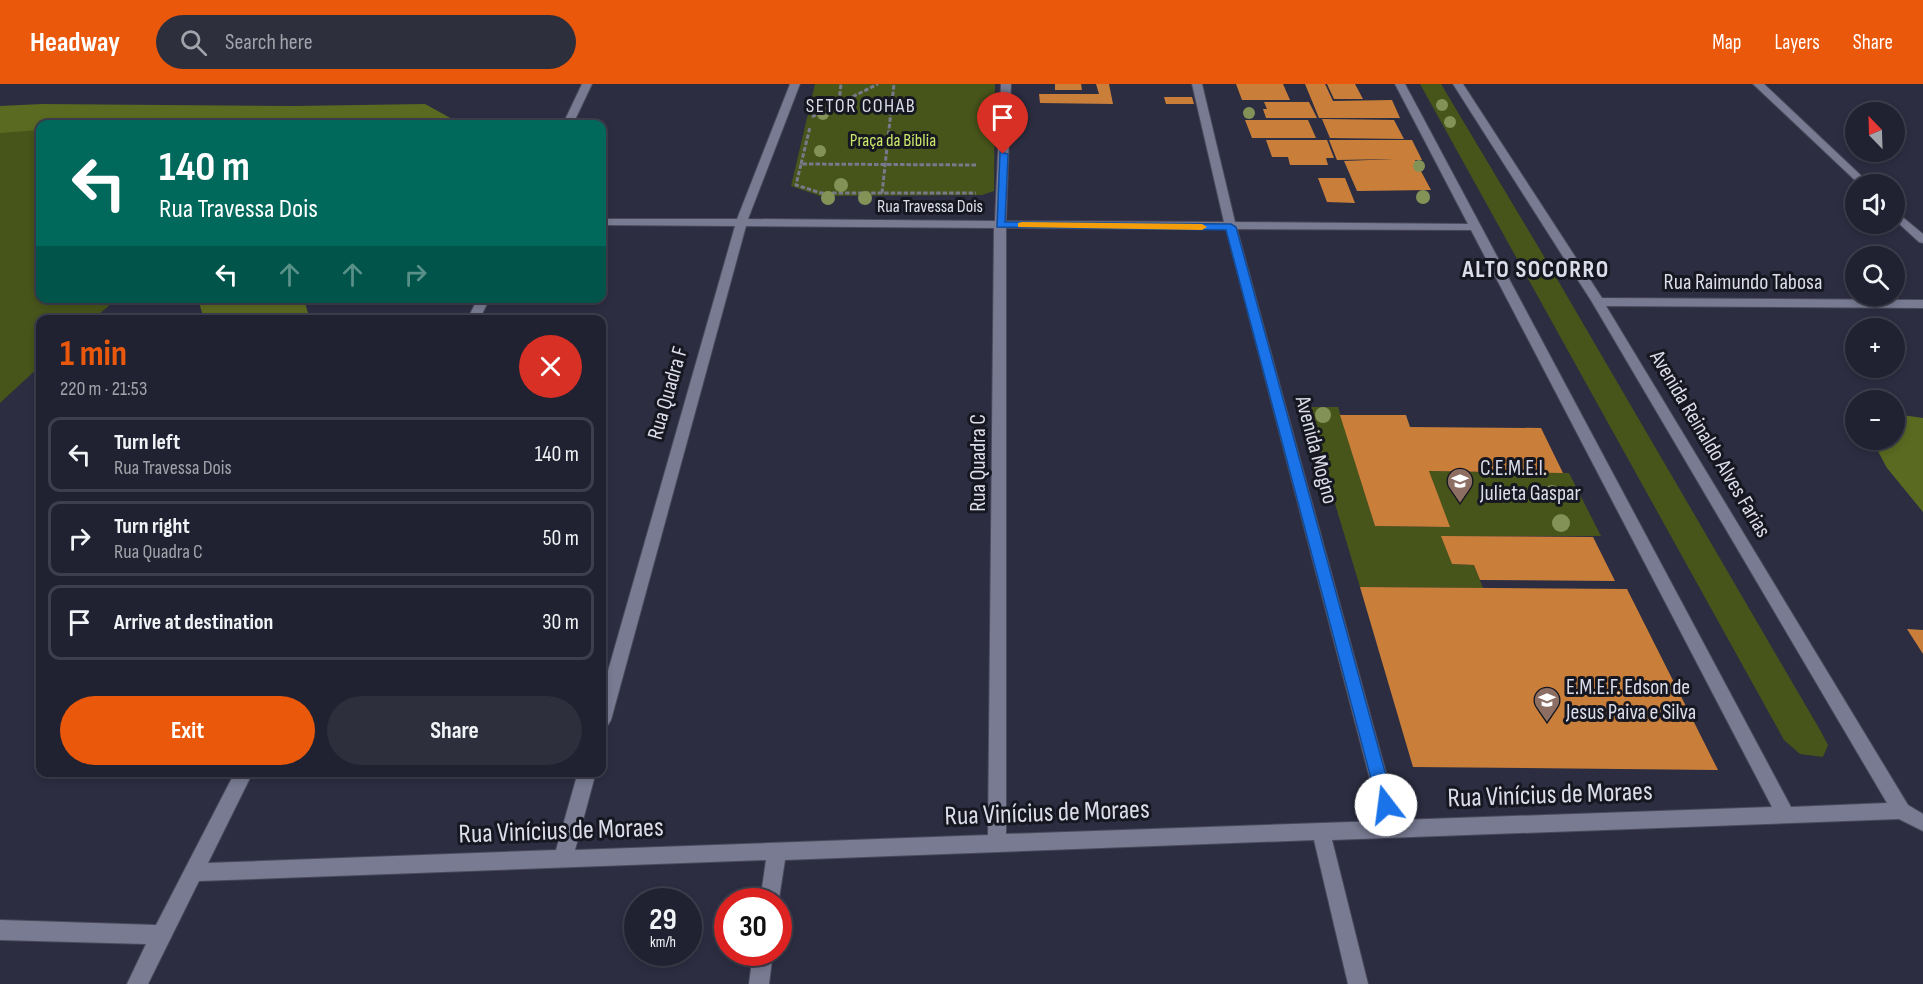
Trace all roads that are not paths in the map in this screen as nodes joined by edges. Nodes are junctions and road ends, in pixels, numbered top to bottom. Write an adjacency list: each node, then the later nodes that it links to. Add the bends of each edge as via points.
1 (587, 84): 8 (street)
2 (795, 84): 11 (street, Rua Quadra F)
3 (1006, 84): 13 (street, Rua Quadra C)
4 (1197, 84): 14 (street, Avenida Mogno)
5 (1400, 84): 15 (street)
6 (1458, 84): 17 (street, Avenida Reinaldo Alves Farias)
7 (1758, 84): 9 (street)
8 (570, 120)
9 (1853, 174)
10 (606, 222): 11 (street, Rua Travessa Dois)
11 (741, 223): 13 (street, Rua Travessa Dois); 19 (street, Rua Quadra F)
12 (1905, 223): 16 (street)
13 (1000, 225): 14 (street, Rua Travessa Dois); 27 (street, Rua Quadra C)
14 (1231, 227): 15 (street, Rua Travessa Dois); 25 (street, Avenida Mogno)
15 (1474, 227): 23 (street)
16 (1923, 240)
17 (1598, 302): 18 (street, Rua Raimundo Tabosa); 22 (street, Avenida Reinaldo Alves Farias)
18 (1923, 304)
19 (606, 706)
20 (242, 777): 30 (street)
21 (586, 777): 29 (street)
22 (1901, 811): 23 (street, Rua Vinícius de Moraes); 24 (street)
23 (1785, 814): 25 (street, Rua Vinícius de Moraes)
24 (1923, 823)
25 (1392, 828): 26 (street, Rua Vinícius de Moraes)
26 (1321, 831): 27 (street, Rua Vinícius de Moraes); 37 (street)
27 (997, 842): 28 (street, Rua Vinícius de Moraes)
28 (777, 850): 29 (street, Rua Vinícius de Moraes); 31 (street)
29 (563, 858): 30 (street, Rua Vinícius de Moraes)
30 (194, 872): 33 (street)
31 (772, 888)
32 (0, 930): 33 (street)
33 (162, 935): 35 (street)
34 (761, 966): 36 (street)
35 (137, 984)
36 (759, 984)
37 (1358, 984)

